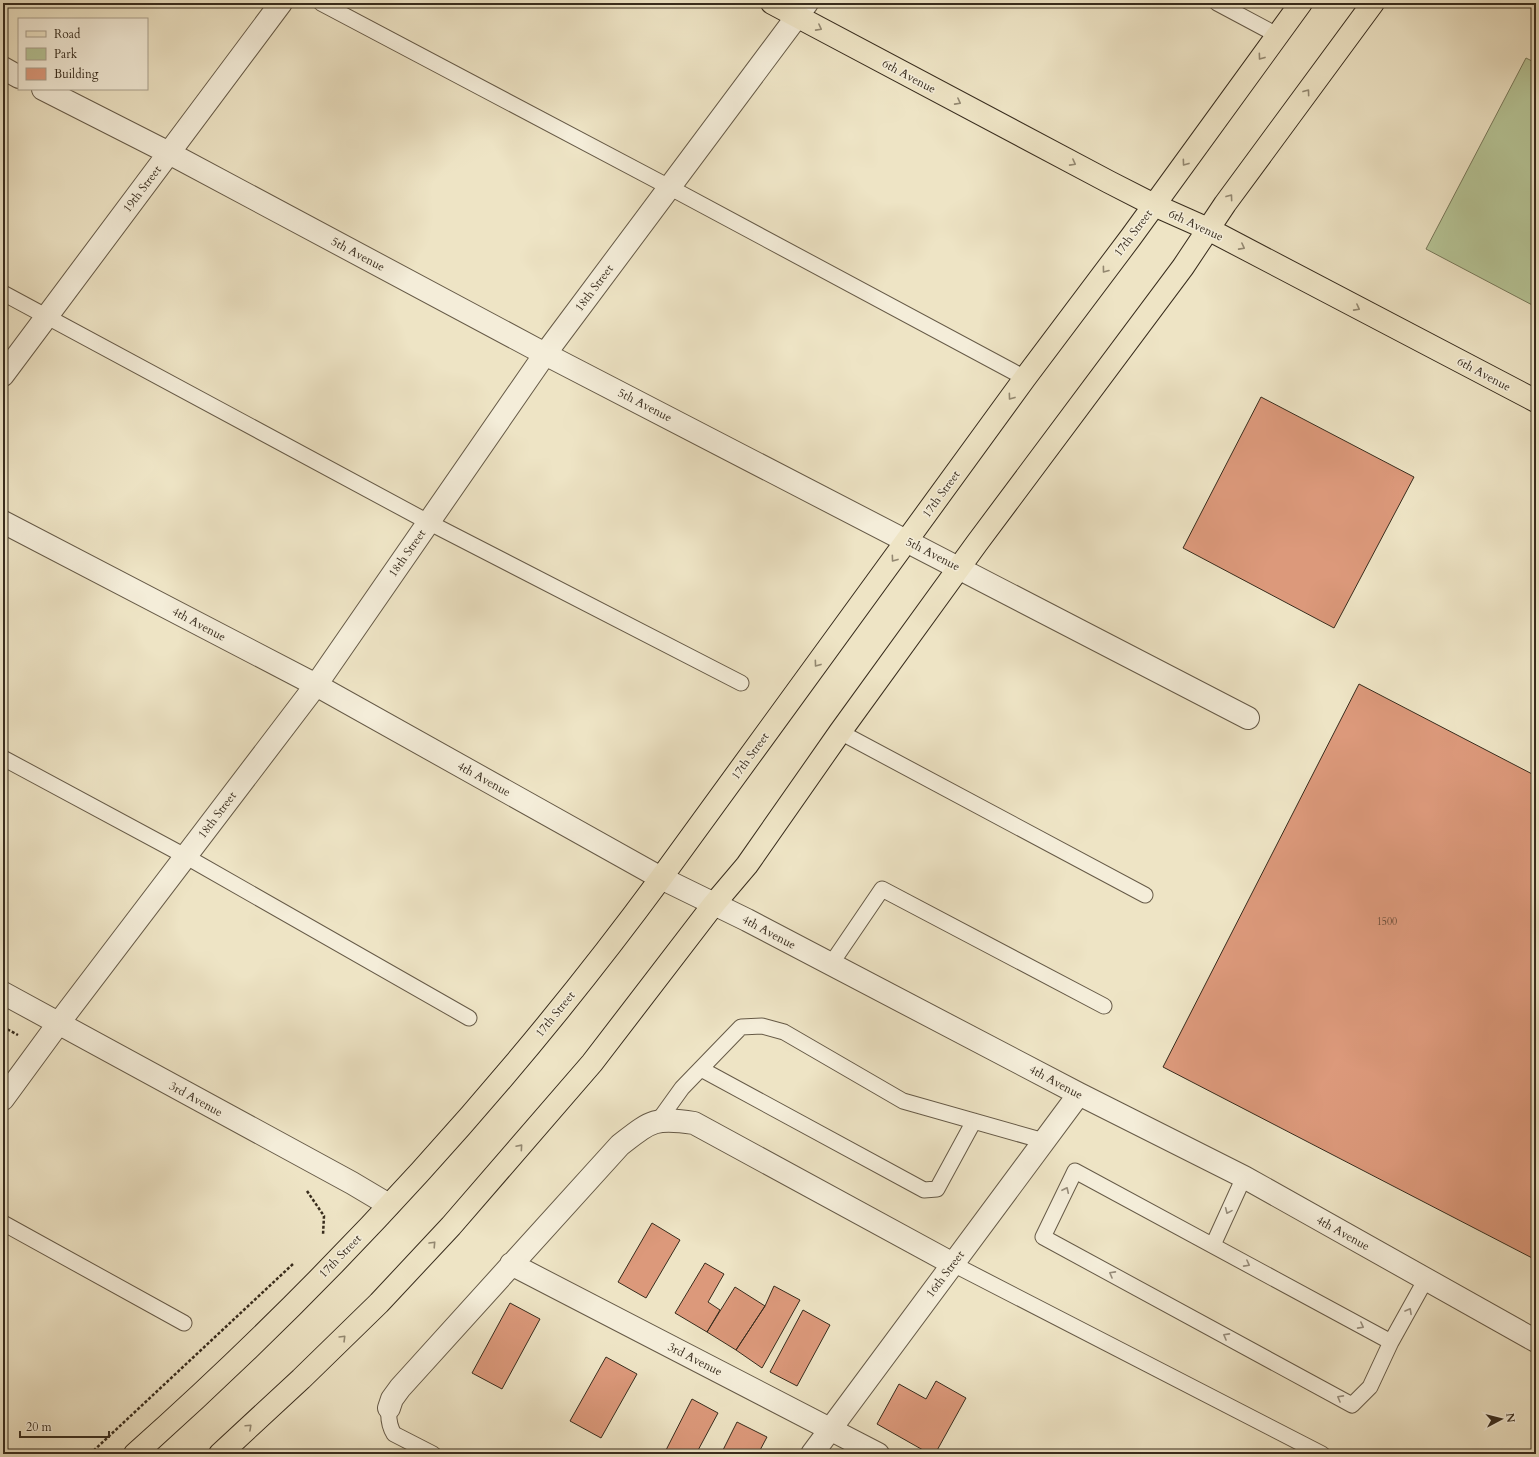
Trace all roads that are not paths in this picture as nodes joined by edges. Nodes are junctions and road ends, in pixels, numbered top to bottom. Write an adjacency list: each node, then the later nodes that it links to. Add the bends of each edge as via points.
1 (281, 3): 12 (street, 19th Street)
2 (321, 3): 13 (lane)
3 (772, 3): 7 (main road, 6th Avenue)
4 (1217, 3): 8 (lane)
5 (1301, 3): 8 (main road, 17th Street)
6 (1373, 3): 15 (main road, one-way to 6)
7 (802, 10): 13 (street, 18th Street); 14 (main road, 6th Avenue, one-way to 14)
8 (1278, 35): 14 (main road, 17th Street, one-way to 14)
9 (3, 68): 10 (street)
10 (18, 76)
11 (45, 90): 12 (street, 5th Avenue)
12 (168, 153): 17 (street, 19th Street); 18 (street, 5th Avenue)
13 (670, 187): 18 (street, 18th Street); 20 (lane)
14 (1154, 205): 15 (main road, 6th Avenue); 20 (main road, 17th Street, one-way to 20)
15 (1208, 229): 21 (main road, 6th Avenue, one-way to 21); 25 (main road)
16 (3, 293): 17 (lane)
17 (47, 316): 19 (street, 19th Street); 23 (lane)
18 (546, 354): 23 (street, 18th Street); 24 (street, 5th Avenue)
19 (3, 375)
20 (1025, 378): 24 (main road, 17th Street, one-way to 24)
21 (1536, 401)
22 (3, 522): 27 (street, 4th Avenue)
23 (428, 522): 26 (lane); 27 (street, 18th Street)
24 (906, 541): 25 (street, 5th Avenue); 32 (main road, 17th Street, one-way to 32)
25 (960, 568): 28 (street, 5th Avenue); 29 (main road)
26 (741, 683)
27 (316, 685): 31 (street, 18th Street); 32 (street, 4th Avenue)
28 (1248, 718)
29 (840, 732): 33 (lane); 34 (main road, via 747,865)
30 (3, 758): 31 (lane)
31 (185, 856): 38 (lane); 39 (street, 18th Street)
32 (662, 878): 34 (street, 4th Avenue); 47 (main road, 17th Street, via 511,1068 450,1140)
33 (1145, 895)
34 (714, 904): 35 (street, 4th Avenue); 59 (main road, one-way to 34, via 379,1303 451,1226 592,1063)
35 (831, 964): 37 (lane, via 882,889); 41 (street, 4th Avenue)
36 (3, 993): 39 (street, 3rd Avenue)
37 (1104, 1006)
38 (469, 1018)
39 (58, 1024): 42 (street, 18th Street); 47 (street, 3rd Avenue)
40 (701, 1069): 43 (lane, via 682,1088); 44 (lane, via 741,1027 762,1026 784,1032 903,1101); 44 (lane, via 924,1190 937,1189)
41 (1079, 1094): 45 (street, 16th Street); 46 (street, 4th Avenue)
42 (3, 1099)
43 (660, 1120): 50 (street, via 645,1126 620,1145); 51 (street, via 694,1123)
44 (974, 1121): 45 (lane)
45 (1044, 1141): 51 (street, 16th Street)
46 (1244, 1177): 49 (lane, one-way to 49); 52 (street, 4th Avenue)
47 (389, 1205): 58 (main road, 17th Street, via 275,1324)
48 (3, 1222): 53 (lane)
49 (1213, 1245): 55 (lane, one-way to 55); 55 (lane, one-way to 49, via 1370,1387 1352,1405 1044,1237 1075,1171)
50 (511, 1264): 56 (street, via 400,1388); 57 (street, 3rd Avenue)
51 (953, 1264): 57 (street, 16th Street); 63 (lane)
52 (1426, 1279): 54 (street, 4th Avenue); 55 (lane, one-way to 52)
53 (184, 1323)
54 (1536, 1341)
55 (1391, 1342)
56 (389, 1408): 60 (lane, via 388,1416 394,1434)
57 (830, 1429): 61 (street, 16th Street); 62 (street, 3rd Avenue)
58 (135, 1454)
59 (220, 1454)
60 (433, 1454)
61 (812, 1454)
62 (878, 1454)
63 (1322, 1454)

